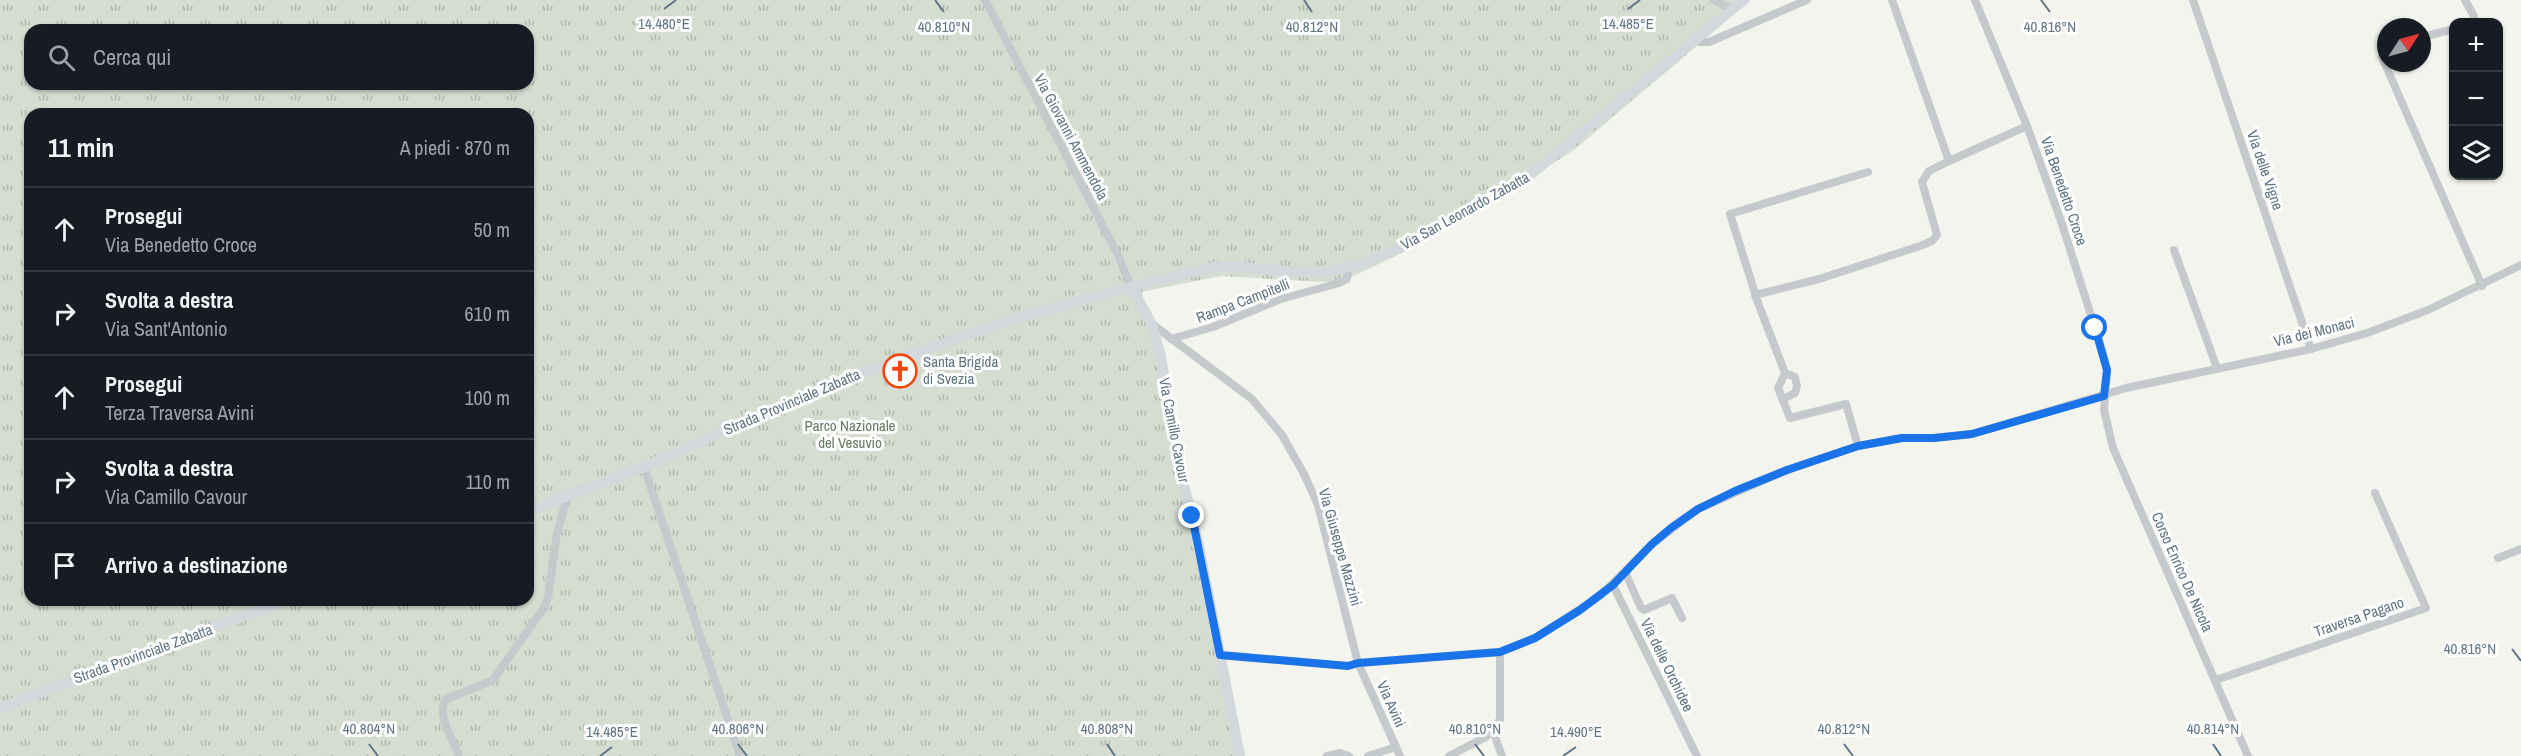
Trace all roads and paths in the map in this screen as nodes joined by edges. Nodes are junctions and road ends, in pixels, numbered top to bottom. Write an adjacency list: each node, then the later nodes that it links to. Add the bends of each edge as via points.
1 (986, 0): 22 (street, Via Giovanni Ammendola)
2 (1714, 0): 9 (street)
3 (1744, 0): 9 (street, Via San Leonardo Zabatta)
4 (1807, 0): 13 (street, via 1709,42)
5 (1892, 0): 16 (street)
6 (1975, 0): 15 (street, Via Benedetto Croce)
7 (2193, 0): 26 (street, Via delle Vigne)
8 (2465, 0): 10 (street)
9 (1732, 9): 13 (street, Via San Leonardo Zabatta)
10 (2474, 18)
11 (2449, 30): 12 (street)
12 (2431, 35)
13 (1696, 39): 20 (street, Via San Leonardo Zabatta, via 1533,173 1399,248)
14 (2389, 72): 21 (street)
15 (2027, 126): 16 (street); 29 (street, Via Benedetto Croce, via 2103,353 2107,370)
16 (1949, 161): 28 (street, via 1929,171 1922,182 1937,230 1934,240 1819,279 1755,295)
17 (1868, 172): 23 (street, via 1730,214)
18 (2174, 250): 27 (street)
19 (2521, 265): 21 (street, Via dei Monaci)
20 (1349, 268): 22 (street, Via San Leonardo Zabatta, via 1307,273 1214,267); 25 (street, Rampa Campitelli, via 1347,279 1339,283 1281,298 1212,327)
21 (2482, 286): 26 (street, Via dei Monaci, via 2367,333)
22 (1131, 287): 24 (street, Via Camillo Cavour); 32 (street, Strada Provinciale Zabatta, via 1017,318 839,380)
23 (1755, 293)
24 (1152, 324): 25 (street, Via Giuseppe Mazzini); 43 (street, Via Camillo Cavour)
25 (1171, 339): 44 (street, Via Giuseppe Mazzini, via 1252,399 1293,454 1318,505)
26 (2311, 349): 27 (street, Via dei Monaci)
27 (2217, 368): 29 (street, Via dei Monaci)
28 (1785, 373): 30 (street, via 1778,388); 30 (street, via 1795,377 1797,386 1795,393)
29 (2104, 396): 31 (street, Via dei Monaci, via 1972,434 1902,438); 45 (street, Corso Enrico De Nicola, via 2113,448)
30 (1783, 399): 31 (street, via 1790,417 1846,404)
31 (1858, 446): 38 (street, Via dei Monaci, via 1787,470 1698,509 1652,544)
32 (644, 467): 34 (street, Strada Provinciale Zabatta); 50 (street)
33 (2375, 492): 45 (street, Traversa Pagano, via 2426,608)
34 (567, 497): 35 (street, Strada Provinciale Zabatta); 49 (street, via 544,608 493,680 443,703 442,712)
35 (534, 509)
36 (2521, 549): 37 (street)
37 (2498, 558)
38 (1625, 572): 39 (street, Via dei Monaci); 41 (street, via 1641,608 1672,598)
39 (1613, 585): 42 (street, Via dei Monaci, via 1535,638); 58 (street, Via delle Orchidee)
40 (270, 606): 46 (street, Strada Provinciale Zabatta)
41 (1682, 618)
42 (1500, 652): 44 (street, Via dei Monaci); 47 (street, via 1501,713)
43 (1220, 655): 44 (street, Via dei Monaci, via 1348,666); 51 (street, Via Camillo Cavour)
44 (1358, 663): 48 (street, Via Avini)
45 (2216, 680): 59 (street, Corso Enrico De Nicola)
46 (0, 708)
47 (1493, 731): 56 (street); 57 (street)
48 (1396, 747): 54 (street); 55 (street, Via Avini)
49 (459, 756)
50 (740, 756)
51 (1240, 756)
52 (1327, 756): 53 (street)
53 (1349, 756)
54 (1368, 756)
55 (1400, 756)
56 (1449, 756)
57 (1502, 756)
58 (1697, 756)
59 (2248, 756)

